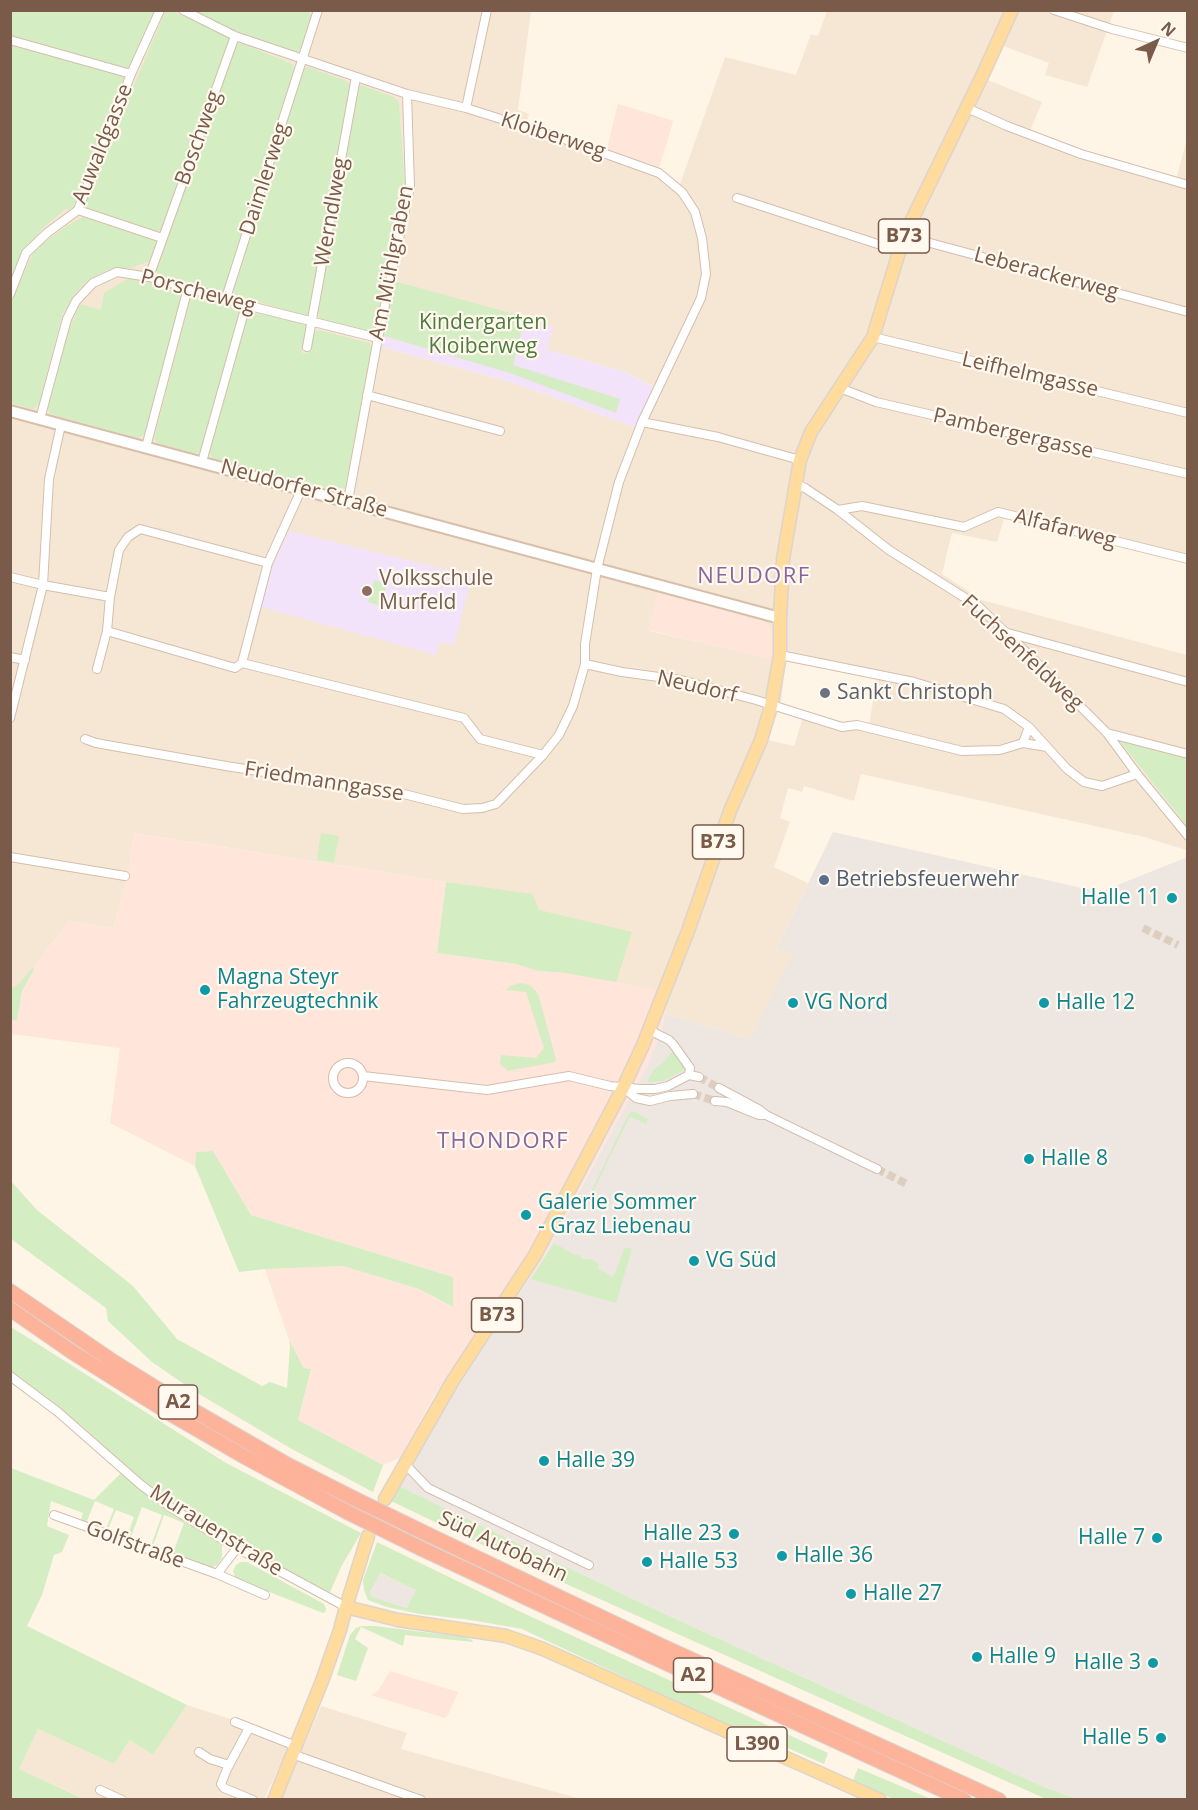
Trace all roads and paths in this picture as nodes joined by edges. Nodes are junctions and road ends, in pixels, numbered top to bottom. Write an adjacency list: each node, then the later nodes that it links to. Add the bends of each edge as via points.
1 (160, 10): 11 (street, Auwaldgasse)
2 (183, 10): 7 (street, Kloiberweg)
3 (318, 10): 10 (street)
4 (487, 10): 14 (street)
5 (1012, 10): 15 (main road, B73)
6 (1054, 10): 9 (street)
7 (235, 36): 10 (street, Kloiberweg); 20 (street, Boschweg)
8 (10, 40): 11 (street)
9 (1188, 48)
10 (303, 59): 12 (street, Kloiberweg); 25 (street, Daimlerweg)
11 (131, 74): 18 (street, Auwaldgasse)
12 (356, 77): 13 (street, Kloiberweg); 28 (street, Werndlweg)
13 (407, 94): 14 (street, Kloiberweg); 30 (street, Am Mühlgraben, via 410,187)
14 (466, 108): 37 (street, Kloiberweg, via 659,173 682,192 695,212 706,274 702,293)
15 (967, 108): 16 (street, via 1081,154); 19 (main road, B73)
16 (1188, 184)
17 (737, 198): 21 (street)
18 (78, 210): 20 (street); 24 (street, Auwaldgasse, via 26,253)
19 (904, 236): 21 (main road, B73); 27 (street, Leberackerweg)
20 (162, 238): 22 (street, Boschweg)
21 (899, 251): 29 (main road, B73)
22 (149, 277): 23 (street, Porscheweg); 36 (street, Porscheweg, via 117,272 93,283 76,301 67,319)
23 (188, 288): 25 (street, Porscheweg); 40 (street)
24 (10, 294)
25 (226, 298): 26 (street, Porscheweg)
26 (246, 305): 28 (street, Porscheweg); 42 (street)
27 (1188, 312)
28 (312, 322): 30 (street, Porscheweg); 31 (street, Werndlweg)
29 (873, 337): 32 (main road, B73); 35 (street, Leifhelmgasse)
30 (378, 338): 33 (street, Am Mühlgraben)
31 (307, 347)
32 (840, 388): 41 (main road, B73, via 811,432); 43 (street, Pambergergasse, via 876,402)
33 (367, 394): 39 (street); 46 (street, Am Mühlgraben)
34 (10, 411): 36 (street, Neudorfer Straße)
35 (1188, 413)
36 (40, 419): 38 (street, Neudorfer Straße)
37 (642, 423): 41 (street, via 718,437); 50 (street, via 619,482)
38 (61, 425): 40 (street, Neudorfer Straße); 52 (street, via 49,479)
39 (500, 431)
40 (146, 447): 42 (street, Neudorfer Straße)
41 (800, 460): 44 (main road, B73)
42 (202, 462): 45 (street, Neudorfer Straße)
43 (1188, 474)
44 (796, 484): 47 (street, Fuchsenfeldweg); 54 (main road, B73, via 783,559)
45 (302, 488): 46 (street, Neudorfer Straße); 49 (street)
46 (348, 501): 50 (street, Neudorfer Straße)
47 (838, 510): 48 (street, Alfafarweg, via 862,506 964,527 998,512); 56 (street, Fuchsenfeldweg, via 889,550 978,606)
48 (1188, 559)
49 (268, 563): 53 (street, via 140,529 119,550); 60 (street)
50 (597, 569): 54 (street); 61 (street)
51 (10, 577): 52 (street)
52 (43, 585): 53 (street); 59 (street)
53 (111, 597): 55 (street)
54 (780, 618): 57 (main road, B73)
55 (107, 631): 60 (street, via 235,668); 62 (street)
56 (1007, 633): 63 (street); 68 (street, Fuchsenfeldweg)
57 (780, 655): 65 (main road, B73); 67 (street, via 914,682 1004,709)
58 (10, 657): 59 (street)
59 (25, 660): 64 (street)
60 (242, 663): 73 (street, via 464,718 480,739)
61 (585, 664): 65 (street, Neudorf, via 681,680); 73 (street, via 573,705 559,735)
62 (97, 669)
63 (1188, 682)
64 (14, 687): 66 (street)
65 (771, 706): 70 (street, Neudorf, via 842,727 857,726 962,751 1000,750); 78 (main road, B73)
66 (10, 718)
67 (1029, 727): 70 (street); 71 (street)
68 (1107, 733): 72 (street); 74 (street, Fuchsenfeldweg)
69 (85, 739): 73 (street, Friedmanngasse, via 399,793 463,809 496,804)
70 (1023, 743): 71 (street)
71 (1047, 747): 74 (street, via 1084,782 1102,786)
72 (1188, 753)
73 (543, 755)
74 (1137, 774): 75 (street, Fuchsenfeldweg)
75 (1188, 836)
76 (10, 857): 77 (street)
77 (125, 876)
78 (649, 1030): 79 (street, via 673,1044 690,1068); 82 (main road, B73)
79 (689, 1075): 81 (street); 82 (street, via 655,1089)
80 (363, 1076): 82 (street, via 487,1090 564,1076)
81 (699, 1077)
82 (623, 1088): 84 (street, via 636,1098 650,1101); 91 (main road, B73, via 535,1255 452,1382)
83 (719, 1088): 86 (street)
84 (693, 1094)
85 (715, 1101): 86 (street)
86 (766, 1115): 87 (street)
87 (877, 1169)
88 (10, 1291): 112 (highway, Süd Autobahn / A2, bridge, via 114,1362 288,1465 672,1651)
89 (10, 1309): 111 (highway, Süd Autobahn / A2, bridge, via 169,1413 347,1512)
90 (10, 1377): 95 (street, Murauenstraße, via 58,1412 170,1507)
91 (405, 1464): 92 (main road, B73); 96 (street, via 428,1488)
92 (385, 1499)
93 (54, 1515): 97 (street, Golfstraße)
94 (368, 1536): 99 (main road)
95 (237, 1548): 97 (street); 99 (street, Murauenstraße)
96 (589, 1565)
97 (217, 1575): 98 (street, Golfstraße)
98 (265, 1595)
99 (345, 1607): 102 (main road, via 322,1681); 110 (main road, L390, via 398,1620 506,1636 534,1646)
100 (235, 1722): 101 (street)
101 (249, 1728): 102 (street); 104 (street)
102 (294, 1750): 108 (main road); 109 (street)
103 (199, 1752): 104 (street)
104 (229, 1765): 107 (street, via 221,1784)
105 (100, 1790): 106 (street)
106 (122, 1800)
107 (253, 1800)
108 (274, 1800)
109 (421, 1800)
110 (880, 1800)
111 (964, 1800)
112 (999, 1800)

